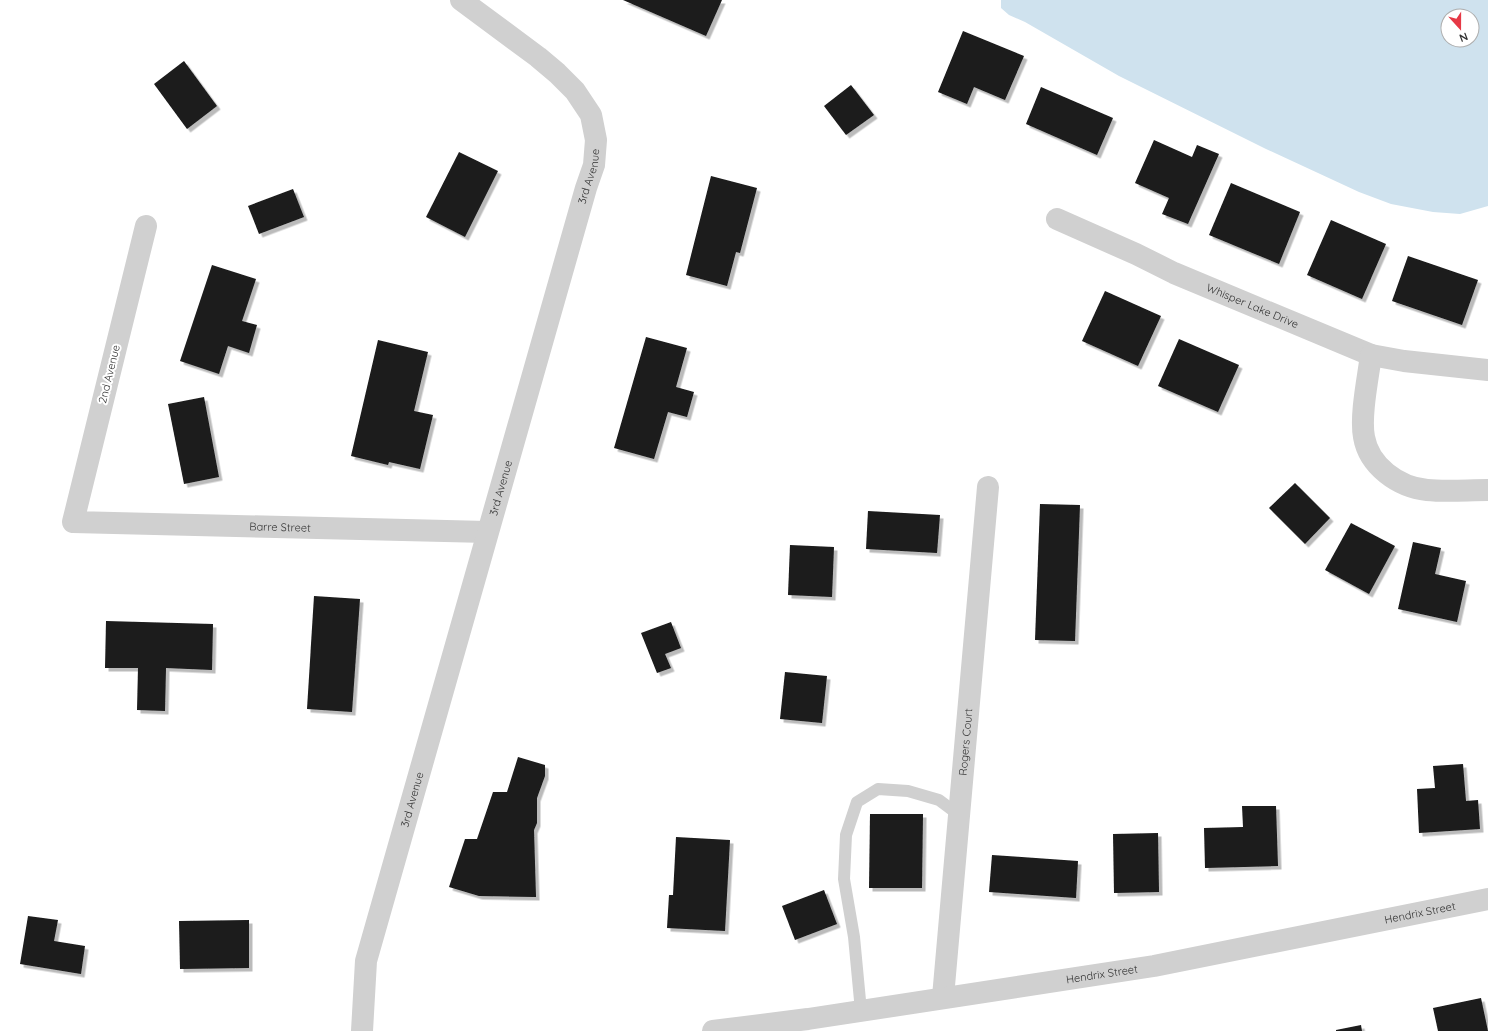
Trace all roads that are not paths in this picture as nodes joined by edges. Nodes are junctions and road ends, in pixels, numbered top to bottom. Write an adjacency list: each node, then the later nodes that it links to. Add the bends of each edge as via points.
1 (462, 0): 9 (street, 3rd Avenue, via 538,57 575,91 591,115 596,140 594,165)
2 (1057, 219): 4 (street, Whisper Lake Drive, via 1174,273)
3 (146, 226): 8 (street, 2nd Avenue)
4 (1371, 355): 5 (street, Whisper Lake Drive); 7 (street, via 1363,418 1364,437 1369,455 1395,480 1408,486 1426,490)
5 (1488, 374)
6 (988, 487): 10 (street, Rogers Court)
7 (1488, 490)
8 (73, 522): 9 (street, Barre Street)
9 (487, 532): 14 (street, 3rd Avenue, via 366,961)
10 (959, 815): 12 (street, Rogers Court); 13 (lane, via 939,800 908,791 878,789 857,802 846,835 844,879 854,937)
11 (1488, 899): 12 (street, Hendrix Street, via 1154,966)
12 (943, 998): 13 (street, Hendrix Street)
13 (861, 1011): 15 (street, Hendrix Street)
14 (362, 1031)
15 (713, 1031)

